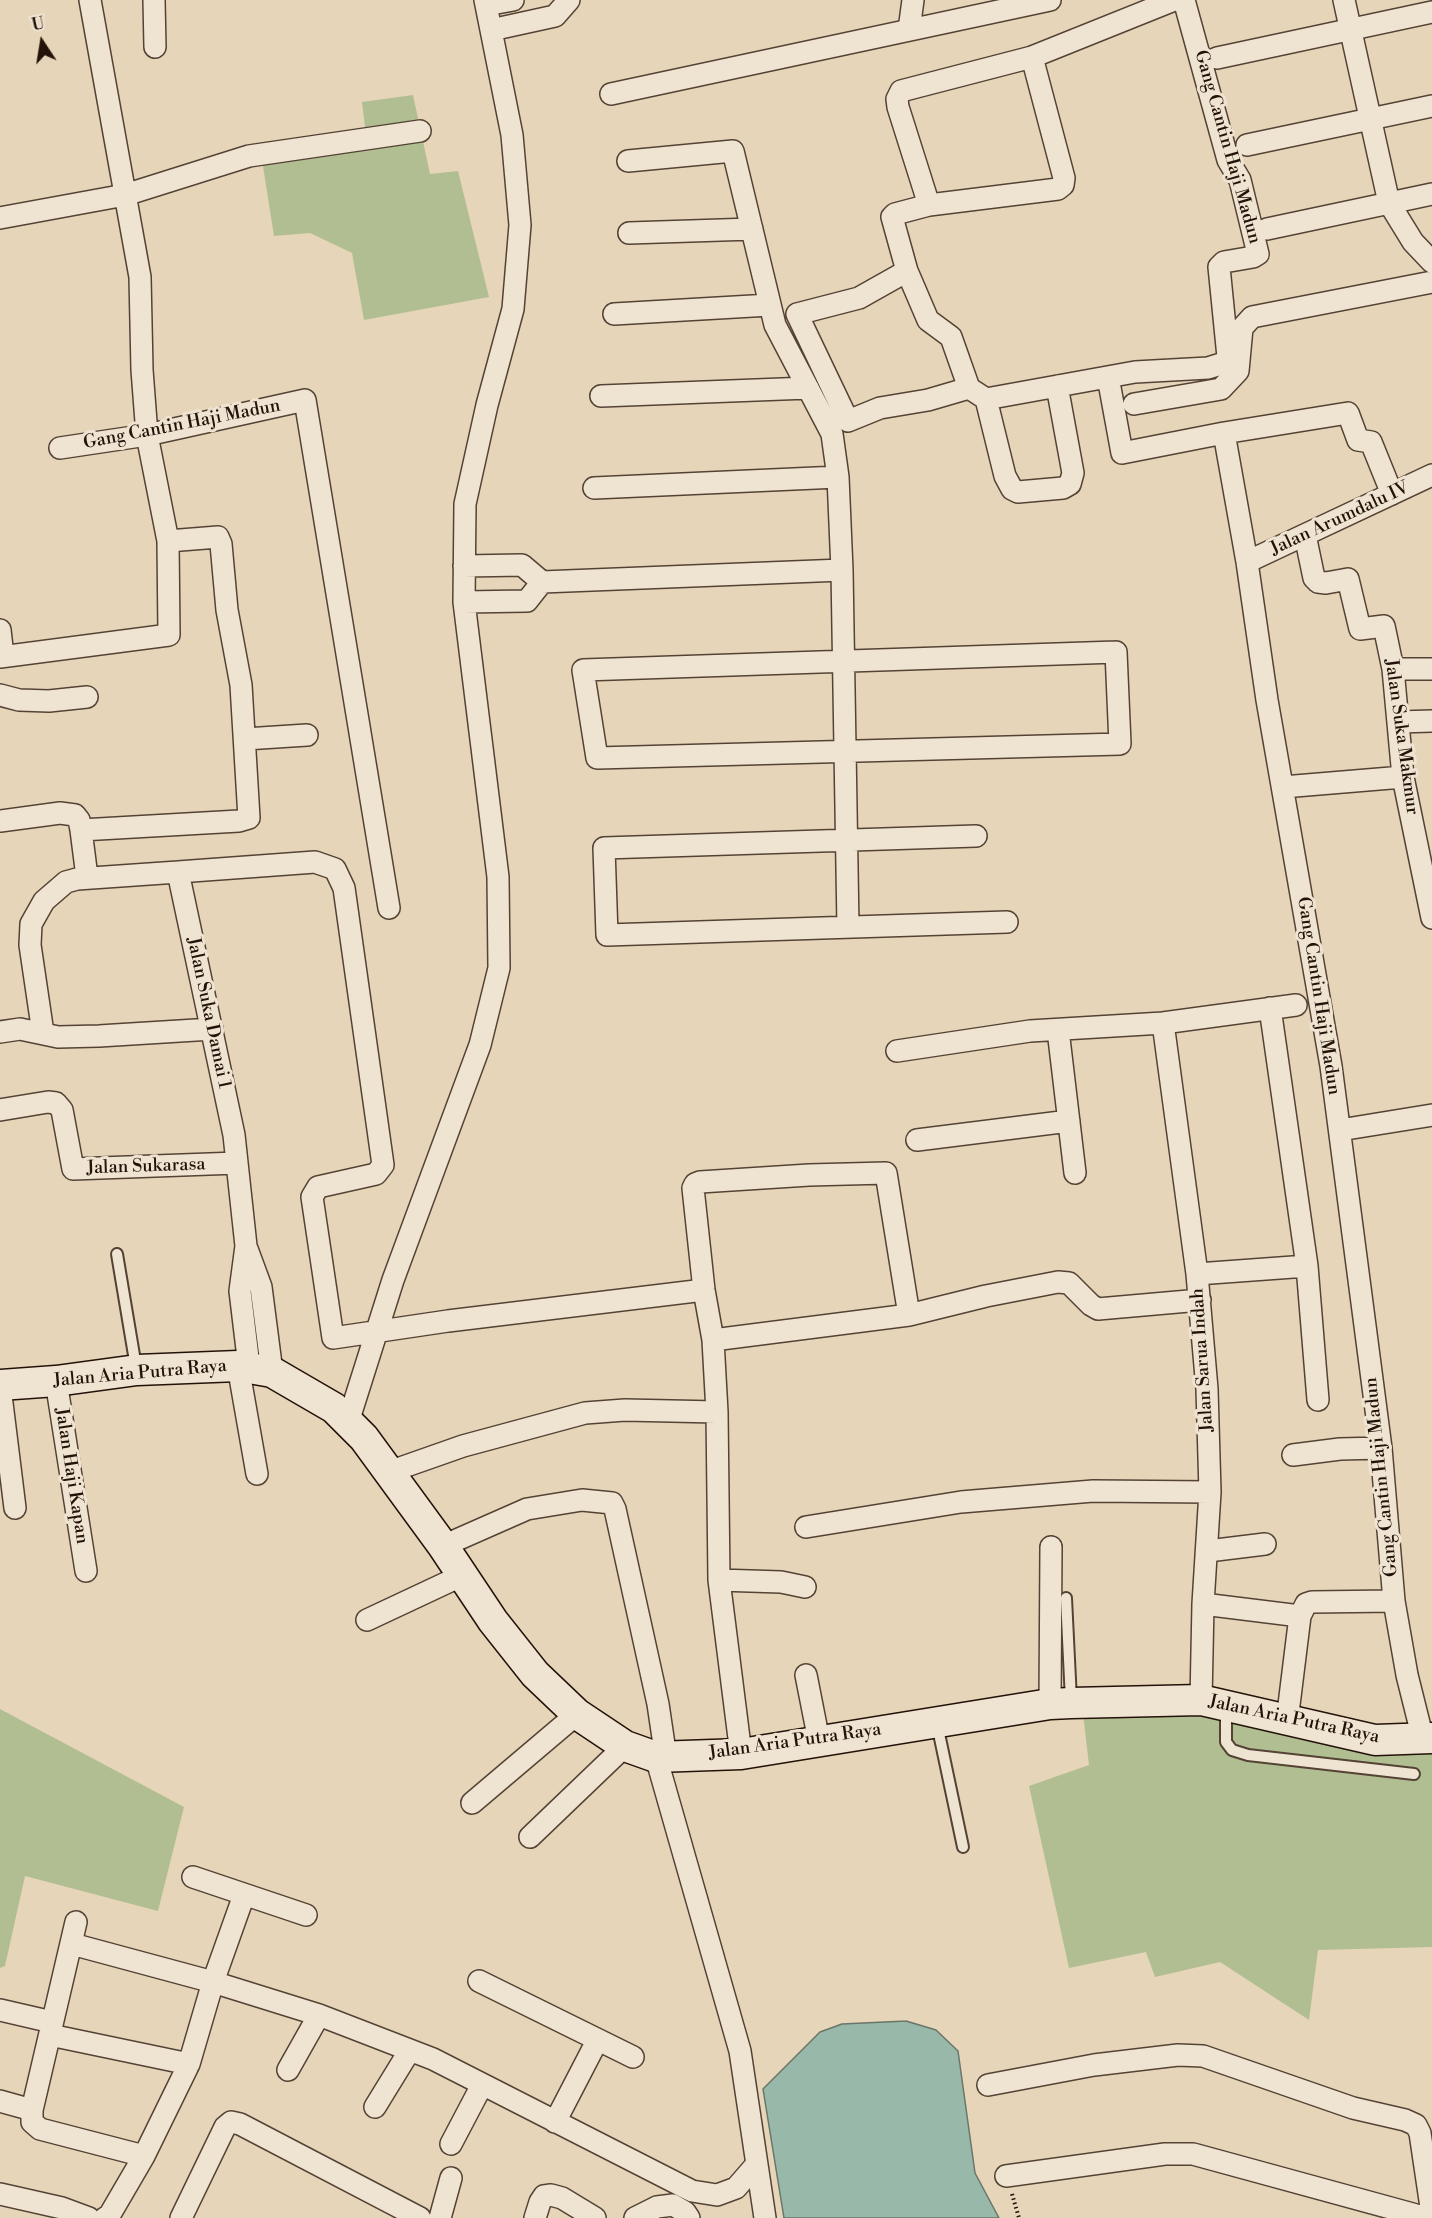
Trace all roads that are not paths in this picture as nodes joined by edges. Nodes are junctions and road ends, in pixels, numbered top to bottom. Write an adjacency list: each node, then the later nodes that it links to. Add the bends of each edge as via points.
1 (90, 0): 25 (street)
2 (154, 0): 15 (street)
3 (513, 0): 10 (street)
4 (569, 0): 12 (street, via 555,16)
5 (913, 0): 13 (street)
6 (1050, 0): 13 (street)
7 (1174, 0): 16 (street)
8 (1184, 0): 37 (street, Gang Cantin Haji Madun, via 1228,160 1240,180 1258,254 1224,262 1219,267 1228,357 1224,363 1208,368)
9 (1344, 0): 14 (street)
10 (485, 3): 12 (street)
11 (1432, 12): 14 (street)
12 (491, 30): 53 (street, via 512,135 520,225 513,309 465,504)
13 (909, 30): 18 (street)
14 (1350, 30): 17 (street); 20 (street)
15 (155, 47)
16 (1032, 57): 27 (street, via 901,90 898,107); 27 (street, via 1063,185 1058,189)
17 (1217, 58)
18 (611, 94)
19 (1432, 106): 20 (street)
20 (1370, 119): 22 (street); 26 (street)
21 (420, 131): 25 (street, via 249,156)
22 (1247, 145)
23 (628, 161): 30 (street, via 733,152)
24 (1432, 194): 26 (street)
25 (125, 195): 28 (street); 44 (street, via 140,277)
26 (1389, 203): 29 (street); 32 (street, via 1413,242)
27 (929, 205): 33 (street, via 892,217)
28 (0, 218)
29 (1267, 229)
30 (752, 230): 31 (street); 35 (street)
31 (629, 233)
32 (1432, 262)
33 (908, 271): 40 (street, via 928,320 951,337); 40 (street, Gang Cantin Haji Madun, via 859,298 797,314 848,421 880,408)
34 (1432, 282): 42 (street, via 1252,317 1242,328 1238,371 1221,389)
35 (770, 305): 36 (street); 39 (street, via 775,325)
36 (614, 314)
37 (1108, 377): 38 (street, Gang Cantin Haji Madun); 43 (street, via 1122,453)
38 (1057, 386): 40 (street, Gang Cantin Haji Madun); 40 (street, via 1073,473 1070,484 1063,488 1018,492 1012,489)
39 (808, 388): 41 (street); 47 (street, via 832,434)
40 (978, 394)
41 (602, 396)
42 (1134, 404)
43 (1224, 434): 49 (street, via 1348,413 1358,440 1371,442); 52 (street, Gang Cantin Haji Madun)
44 (147, 435): 45 (street, Gang Cantin Haji Madun); 51 (street); 77 (street, Gang Cantin Haji Madun, via 305,400)
45 (60, 448)
46 (1432, 475): 49 (street, Jalan Arumdalu IV)
47 (838, 477): 48 (street); 54 (street)
48 (594, 488)
49 (1392, 495): 50 (street, Jalan Arumdalu IV)
50 (1305, 535): 52 (street, Jalan Arumdalu IV); 60 (street, Jalan Suka Makmur, via 1314,578 1326,583 1348,579 1360,629 1384,626)
51 (168, 541): 58 (street, via 169,635); 67 (street, via 218,537 222,544 227,610 241,685)
52 (1247, 562): 70 (street, Gang Cantin Haji Madun)
53 (464, 566): 55 (street, via 522,565); 56 (street)
54 (842, 570): 55 (street); 59 (street)
55 (543, 582): 56 (street, via 527,601)
56 (464, 602): 102 (street, via 498,877 499,968 480,1045 393,1280)
57 (0, 630): 58 (street)
58 (2, 656)
59 (843, 662): 68 (street); 68 (street, via 583,670 597,758); 68 (street, via 1116,652 1120,744)
60 (1393, 669): 61 (street); 65 (street, Jalan Suka Makmur)
61 (1432, 669)
62 (0, 695): 63 (street, via 49,701)
63 (87, 697)
64 (1432, 721): 65 (street)
65 (1398, 722): 69 (street, Jalan Suka Makmur)
66 (307, 735): 67 (street)
67 (244, 739): 72 (street, via 249,819)
68 (845, 752): 74 (street)
69 (1403, 777): 70 (street); 78 (street, Jalan Suka Makmur)
70 (1283, 787): 92 (street, Gang Cantin Haji Madun)
71 (0, 821): 72 (street, via 70,813 77,817)
72 (81, 830): 76 (street)
73 (976, 836): 74 (street)
74 (847, 840): 80 (street); 80 (street, via 604,848 607,935)
75 (178, 872): 76 (street); 84 (street, Jalan Suka Damai 1); 102 (street, via 315,862 335,869 344,888 382,1165 376,1174 318,1187 312,1197 333,1338)
76 (87, 877): 87 (street, via 57,888 31,924 30,945)
77 (389, 908)
78 (1432, 918)
79 (1007, 922): 80 (street)
80 (848, 927)
81 (1296, 1005): 82 (street)
82 (1269, 1008): 83 (street); 97 (street)
83 (1163, 1023): 85 (street); 98 (street, Jalan Sarua Indah)
84 (212, 1029): 87 (street, via 58,1037); 94 (street, Jalan Suka Damai 1)
85 (1059, 1030): 88 (street, via 1030,1030); 91 (street)
86 (0, 1032): 87 (street, via 20,1029)
87 (43, 1033)
88 (897, 1051)
89 (0, 1110): 94 (street, Jalan Sukarasa, via 56,1103 62,1110 73,1169)
90 (1432, 1115): 92 (street)
91 (1069, 1121): 93 (street); 95 (street)
92 (1340, 1130): 111 (street, Gang Cantin Haji Madun)
93 (917, 1140)
94 (237, 1163): 104 (street, Jalan Suka Damai 1, via 246,1246 261,1287)
95 (1075, 1173)
96 (117, 1254): 105 (lane)
97 (1307, 1266): 98 (street); 108 (street)
98 (1197, 1275): 100 (street, Jalan Sarua Indah)
99 (705, 1290): 101 (street, via 695,1184 881,1172 888,1177); 102 (street); 103 (street)
100 (1200, 1300): 101 (street, via 1098,1308 1069,1283 1058,1282); 115 (street, Jalan Sarua Indah)
101 (909, 1315): 103 (street)
102 (378, 1331): 110 (street)
103 (712, 1340): 109 (street)
104 (253, 1368): 105 (main road, Jalan Aria Putra Raya); 110 (main road, Jalan Aria Putra Raya, via 334,1408); 114 (street, Jalan Suka Damai 1)
105 (137, 1370): 106 (main road, Jalan Aria Putra Raya)
106 (56, 1381): 107 (main road, Jalan Aria Putra Raya); 122 (street, Jalan Haji Kapan)
107 (0, 1386): 116 (street)
108 (1317, 1400)
109 (717, 1412): 113 (street, via 585,1413 463,1446); 124 (street)
110 (348, 1422): 113 (main road, Jalan Aria Putra Raya)
111 (1381, 1448): 112 (street); 127 (street, Gang Cantin Haji Madun)
112 (1293, 1455)
113 (389, 1472): 119 (main road, Jalan Aria Putra Raya)
114 (257, 1474)
115 (1210, 1492): 117 (street, via 1093,1491 961,1502); 121 (street, Jalan Sarua Indah)
116 (15, 1508)
117 (806, 1527)
118 (1265, 1544): 121 (street)
119 (443, 1546): 123 (main road, Jalan Aria Putra Raya); 141 (street, via 527,1509 582,1500 612,1503 658,1704)
120 (1051, 1547): 132 (street)
121 (1208, 1551): 128 (street, Jalan Sarua Indah)
122 (86, 1571)
123 (463, 1575): 130 (street); 134 (main road, Jalan Aria Putra Raya, via 492,1620 535,1674)
124 (719, 1580): 125 (street); 140 (street)
125 (805, 1587)
126 (1066, 1598): 132 (lane)
127 (1394, 1601): 129 (street, via 1312,1602 1302,1608); 137 (street, Gang Cantin Haji Madun, via 1407,1675)
128 (1203, 1604): 129 (street); 133 (street, Jalan Sarua Indah)
129 (1300, 1616): 136 (street)
130 (367, 1620)
131 (807, 1674): 138 (street)
132 (1060, 1703): 133 (main road, Jalan Aria Putra Raya); 135 (main road, Jalan Aria Putra Raya)
133 (1214, 1703): 136 (main road, Jalan Aria Putra Raya); 142 (lane, via 1232,1750)
134 (577, 1714): 139 (main road, Jalan Aria Putra Raya); 143 (street)
135 (937, 1721): 138 (main road, Jalan Aria Putra Raya); 145 (lane)
136 (1287, 1721): 137 (main road, Jalan Aria Putra Raya, via 1375,1740)
137 (1427, 1738)
138 (819, 1740): 140 (main road, Jalan Aria Putra Raya)
139 (625, 1746): 141 (main road, Jalan Aria Putra Raya); 144 (street)
140 (741, 1754): 141 (main road, Jalan Aria Putra Raya)
141 (661, 1757): 169 (street, via 740,2051)
142 (1414, 1774)
143 (472, 1803)
144 (530, 1837)
145 (963, 1847)
146 (193, 1877): 147 (street)
147 (244, 1895): 148 (street); 152 (street)
148 (306, 1915)
149 (76, 1922): 150 (street)
150 (72, 1944): 152 (street); 155 (street)
151 (479, 1981): 156 (street)
152 (213, 1982): 154 (street); 159 (street)
153 (0, 2010): 155 (street)
154 (319, 2015): 157 (street); 160 (street)
155 (51, 2029): 159 (street); 165 (street)
156 (597, 2041): 158 (street); 166 (street)
157 (410, 2050): 161 (street); 164 (street)
158 (633, 2057)
159 (189, 2064): 168 (street)
160 (288, 2070)
161 (482, 2085): 166 (street); 167 (street)
162 (988, 2085): 174 (street, via 1094,2065 1178,2055 1203,2056 1353,2108 1416,2125)
163 (0, 2101): 165 (street)
164 (375, 2107)
165 (32, 2110): 168 (street, via 32,2122 40,2129)
166 (555, 2122): 169 (street, via 692,2191 717,2195 736,2188)
167 (452, 2144)
168 (144, 2156): 177 (street)
169 (756, 2164): 184 (street)
170 (1006, 2176): 185 (street, via 1166,2154 1193,2154)
171 (451, 2178): 179 (street)
172 (10, 2196): 173 (street)
173 (59, 2213): 176 (street)
174 (1432, 2214)
175 (189, 2216): 178 (street, via 225,2127 231,2122)
176 (89, 2218)
177 (105, 2218)
178 (420, 2218)
179 (440, 2218)
180 (535, 2218): 181 (street, via 544,2196 551,2195)
181 (595, 2218)
182 (635, 2218): 183 (street, via 657,2207 674,2205)
183 (689, 2218)
184 (765, 2218)
185 (1427, 2218)

